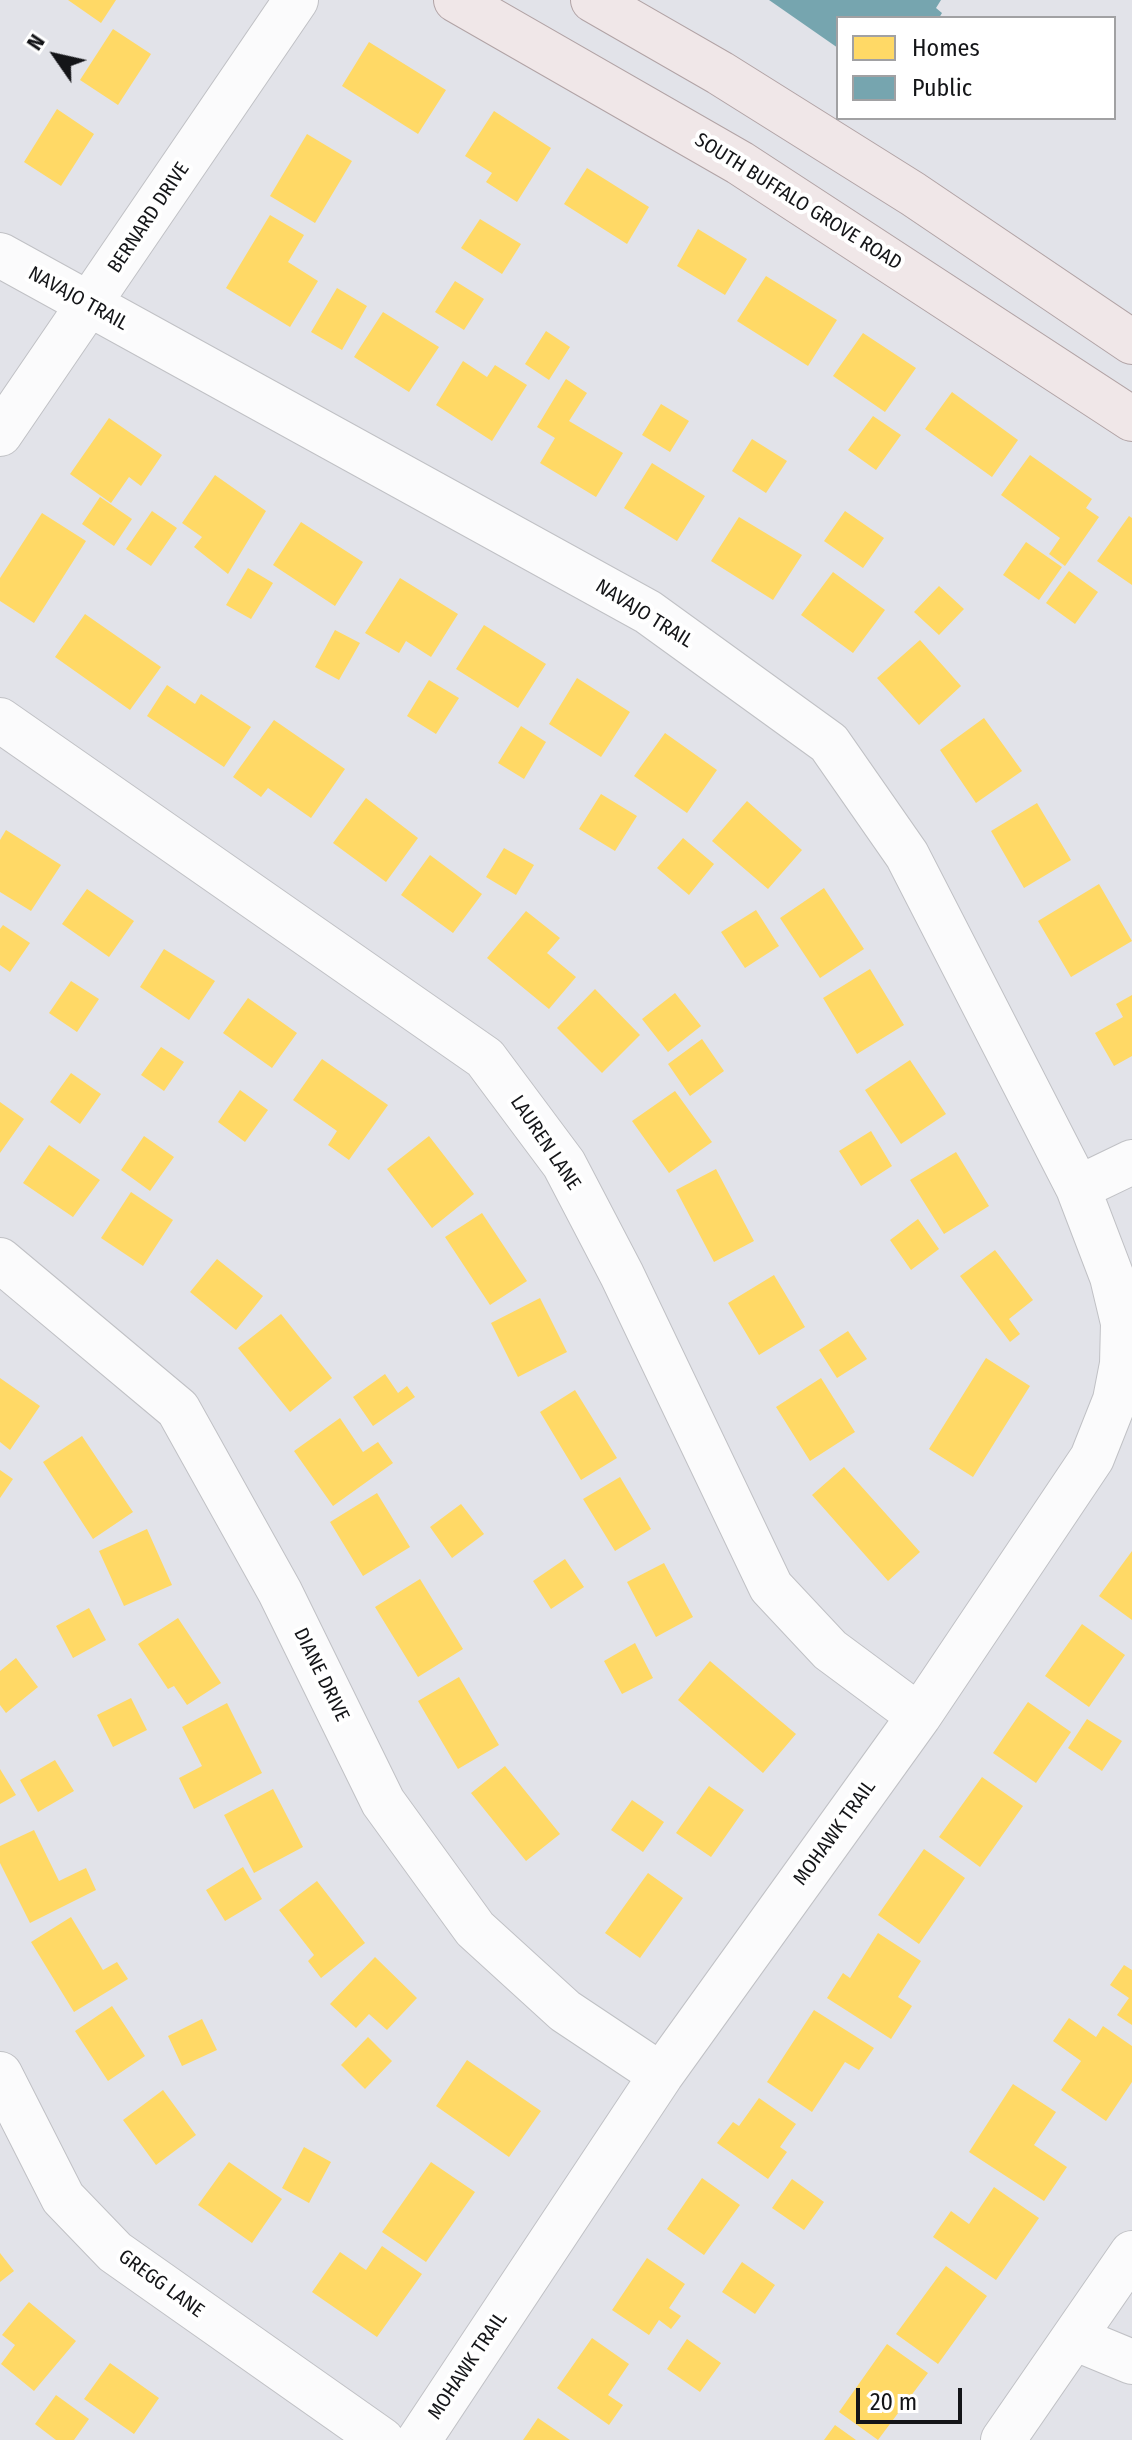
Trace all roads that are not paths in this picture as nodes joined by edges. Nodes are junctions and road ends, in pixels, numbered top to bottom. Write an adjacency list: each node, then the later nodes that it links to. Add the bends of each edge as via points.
1 (296, 0): 5 (street, BERNARD DRIVE)
2 (456, 0): 7 (main road, SOUTH BUFFALO GROVE ROAD, via 740,163)
3 (593, 0): 6 (main road, via 900,186)
4 (0, 255): 5 (street, NAVAJO TRAIL)
5 (90, 306): 8 (street, BERNARD DRIVE); 11 (street, NAVAJO TRAIL, via 648,612 829,743 907,855)
6 (1132, 342)
7 (1132, 419)
8 (0, 434)
9 (0, 720): 13 (street, LAUREN LANE, via 485,1058 564,1164 771,1587 830,1650)
10 (1132, 1162): 11 (street)
11 (1078, 1188): 13 (street, MOHAWK TRAIL, via 1112,1277 1123,1323 1115,1400 1092,1458)
12 (0, 1260): 15 (street, DIANE DRIVE, via 178,1409 280,1592 383,1802 475,1929 565,2011)
13 (919, 1716): 15 (street, MOHAWK TRAIL)
14 (0, 2074): 19 (street, GREGG LANE, via 63,2198 115,2252)
15 (661, 2075): 20 (street, MOHAWK TRAIL)
16 (1132, 2253): 17 (street)
17 (1074, 2338): 18 (street); 21 (street)
18 (1132, 2362)
19 (382, 2440)
20 (419, 2440)
21 (1003, 2440)

